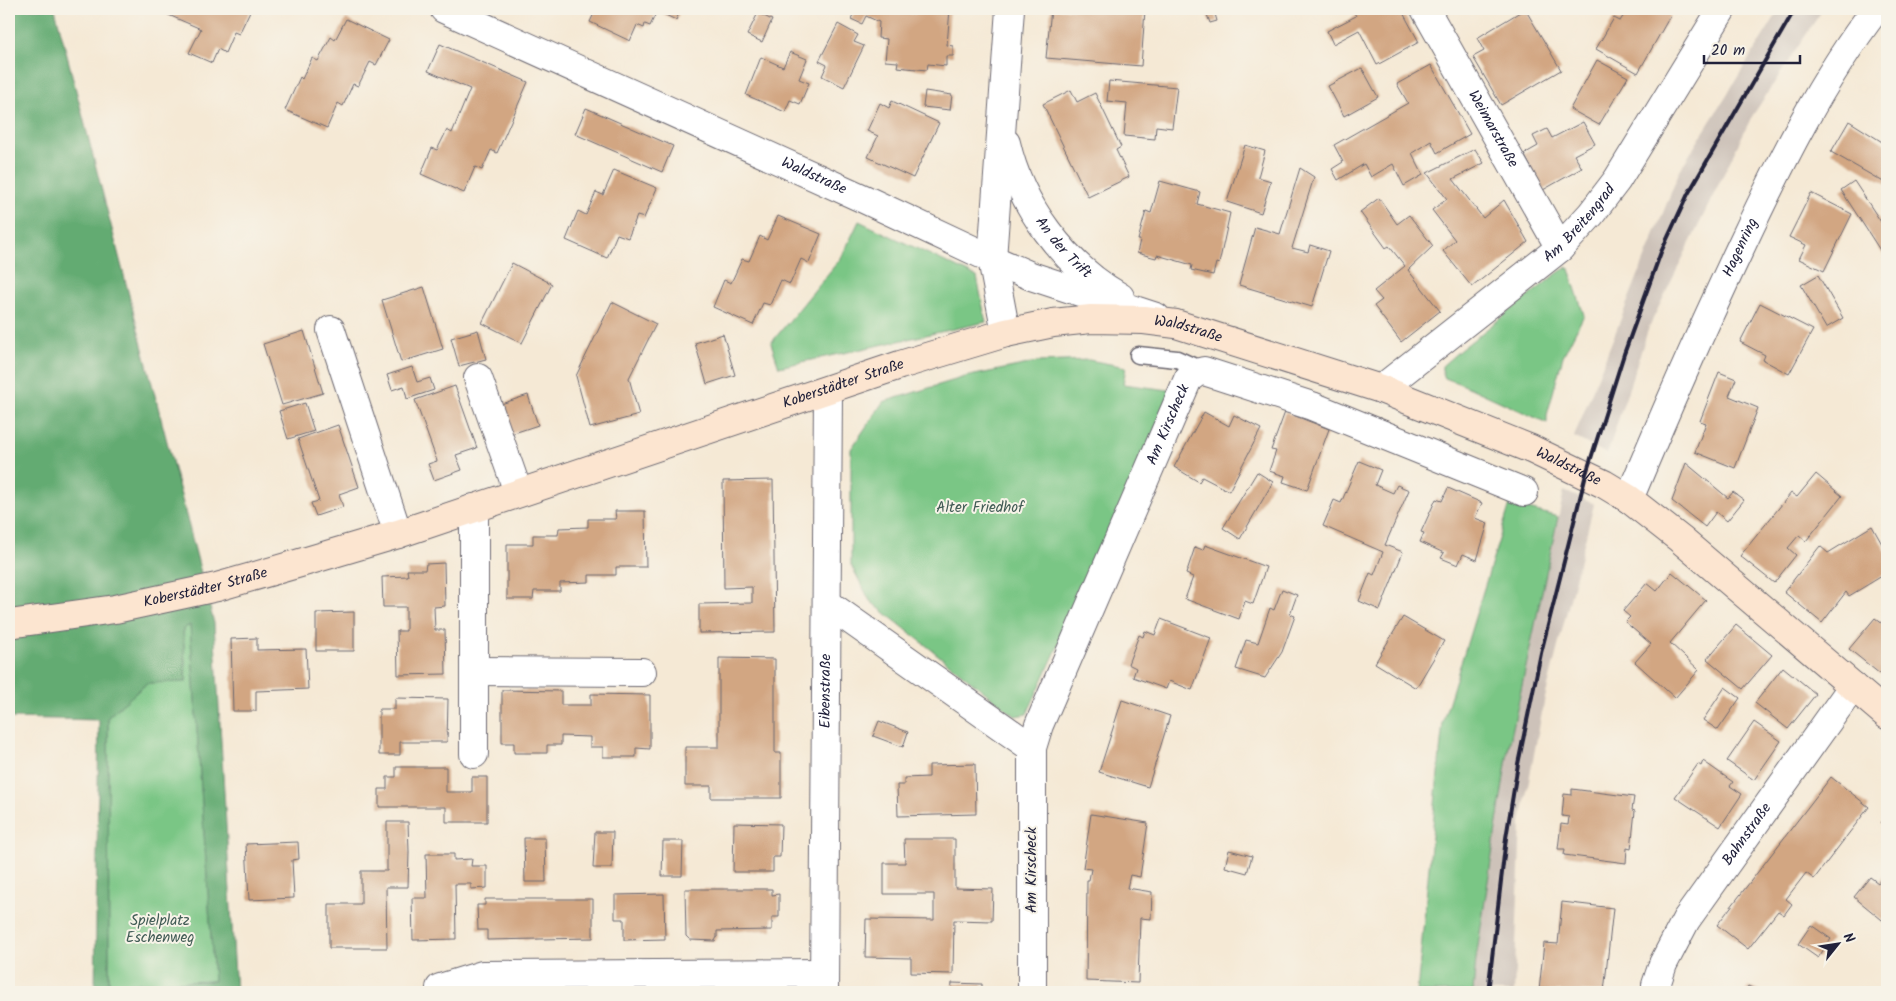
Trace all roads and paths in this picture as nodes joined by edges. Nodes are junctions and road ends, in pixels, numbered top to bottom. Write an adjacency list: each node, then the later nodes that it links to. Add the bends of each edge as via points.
1 (444, 9): 8 (street, Waldstraße)
2 (1010, 9): 6 (street, An der Trift)
3 (1425, 9): 7 (street, Weimarstraße)
4 (1722, 9): 7 (street, Am Breitengrad, via 1618,180)
5 (1876, 9): 19 (street, Hagenring, via 1827,79 1775,175)
6 (1002, 127): 8 (street, An der Trift); 9 (street, An der Trift, via 1014,172 1028,201 1048,232 1076,264 1105,289)
7 (1560, 248): 15 (street, Am Breitengrad)
8 (992, 259): 9 (street, Waldstraße, via 1032,276); 11 (street, An der Trift)
9 (1176, 324): 11 (street, Koberstädter Straße, via 1091,319 1053,322); 15 (street, Waldstraße)
10 (331, 330): 21 (street)
11 (1006, 333): 16 (street, Koberstädter Straße)
12 (1138, 355): 13 (lane, via 1177,359)
13 (1204, 371): 18 (street, Am Kirscheck, via 1312,406); 28 (street, Am Kirscheck, via 1188,378)
14 (478, 378): 17 (street)
15 (1381, 389): 19 (street, Waldstraße, via 1531,448)
16 (828, 390): 17 (street, Koberstädter Straße); 22 (street, Eibenstraße)
17 (518, 492): 20 (street, Koberstädter Straße)
18 (1524, 492)
19 (1629, 499): 26 (street, Waldstraße)
20 (474, 508): 21 (street, Koberstädter Straße); 24 (street)
21 (398, 534): 23 (street, Koberstädter Straße, via 217,587 115,609)
22 (828, 604): 28 (street); 31 (street, Eibenstraße)
23 (9, 624)
24 (475, 671): 25 (street); 29 (street)
25 (642, 672)
26 (1853, 686): 27 (street, Waldstraße); 34 (street, Bahnstraße, via 1686,920 1663,964)
27 (1883, 704)
28 (1032, 748): 33 (street, Am Kirscheck)
29 (474, 754)
30 (651, 983): 31 (street); 32 (street, via 482,975)
31 (824, 983)
32 (440, 988)
33 (1032, 992)
34 (1657, 992)

